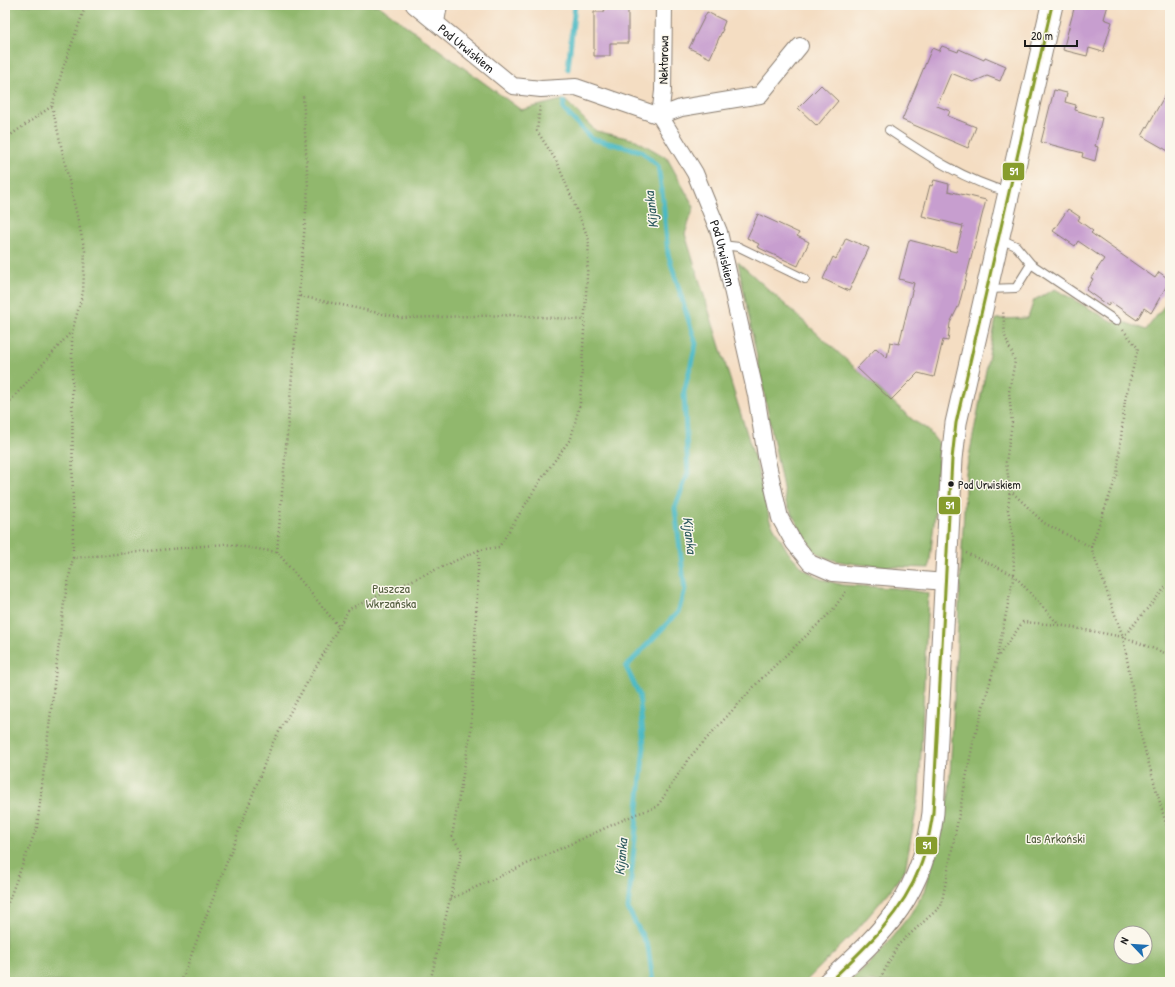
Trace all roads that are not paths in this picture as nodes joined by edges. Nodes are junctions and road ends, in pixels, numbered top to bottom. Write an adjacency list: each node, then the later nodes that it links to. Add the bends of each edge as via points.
1 (414, 5): 5 (street, Pod Urwiskiem)
2 (439, 5): 5 (street)
3 (664, 5): 7 (street, Nektarowa, via 663,91)
4 (1052, 5): 9 (street)
5 (436, 22): 7 (street, Pod Urwiskiem, via 513,86 541,89 576,87)
6 (800, 46): 7 (street, via 760,95 681,108)
7 (660, 116): 11 (street, Pod Urwiskiem, via 694,173)
8 (889, 130): 9 (lane, via 934,159 991,188)
9 (1009, 192): 10 (street)
10 (998, 238): 12 (lane, via 1016,246); 14 (street)
11 (722, 245): 13 (lane, via 739,247); 16 (street, Pod Urwiskiem, via 756,395 780,518 794,543 810,563 833,573)
12 (1031, 264): 14 (lane, via 1016,288); 15 (lane)
13 (805, 279)
14 (996, 289): 16 (street, via 954,437)
15 (1116, 321)
16 (946, 582): 17 (street, via 933,813 925,854 910,889 890,921 870,944)
17 (829, 982)

